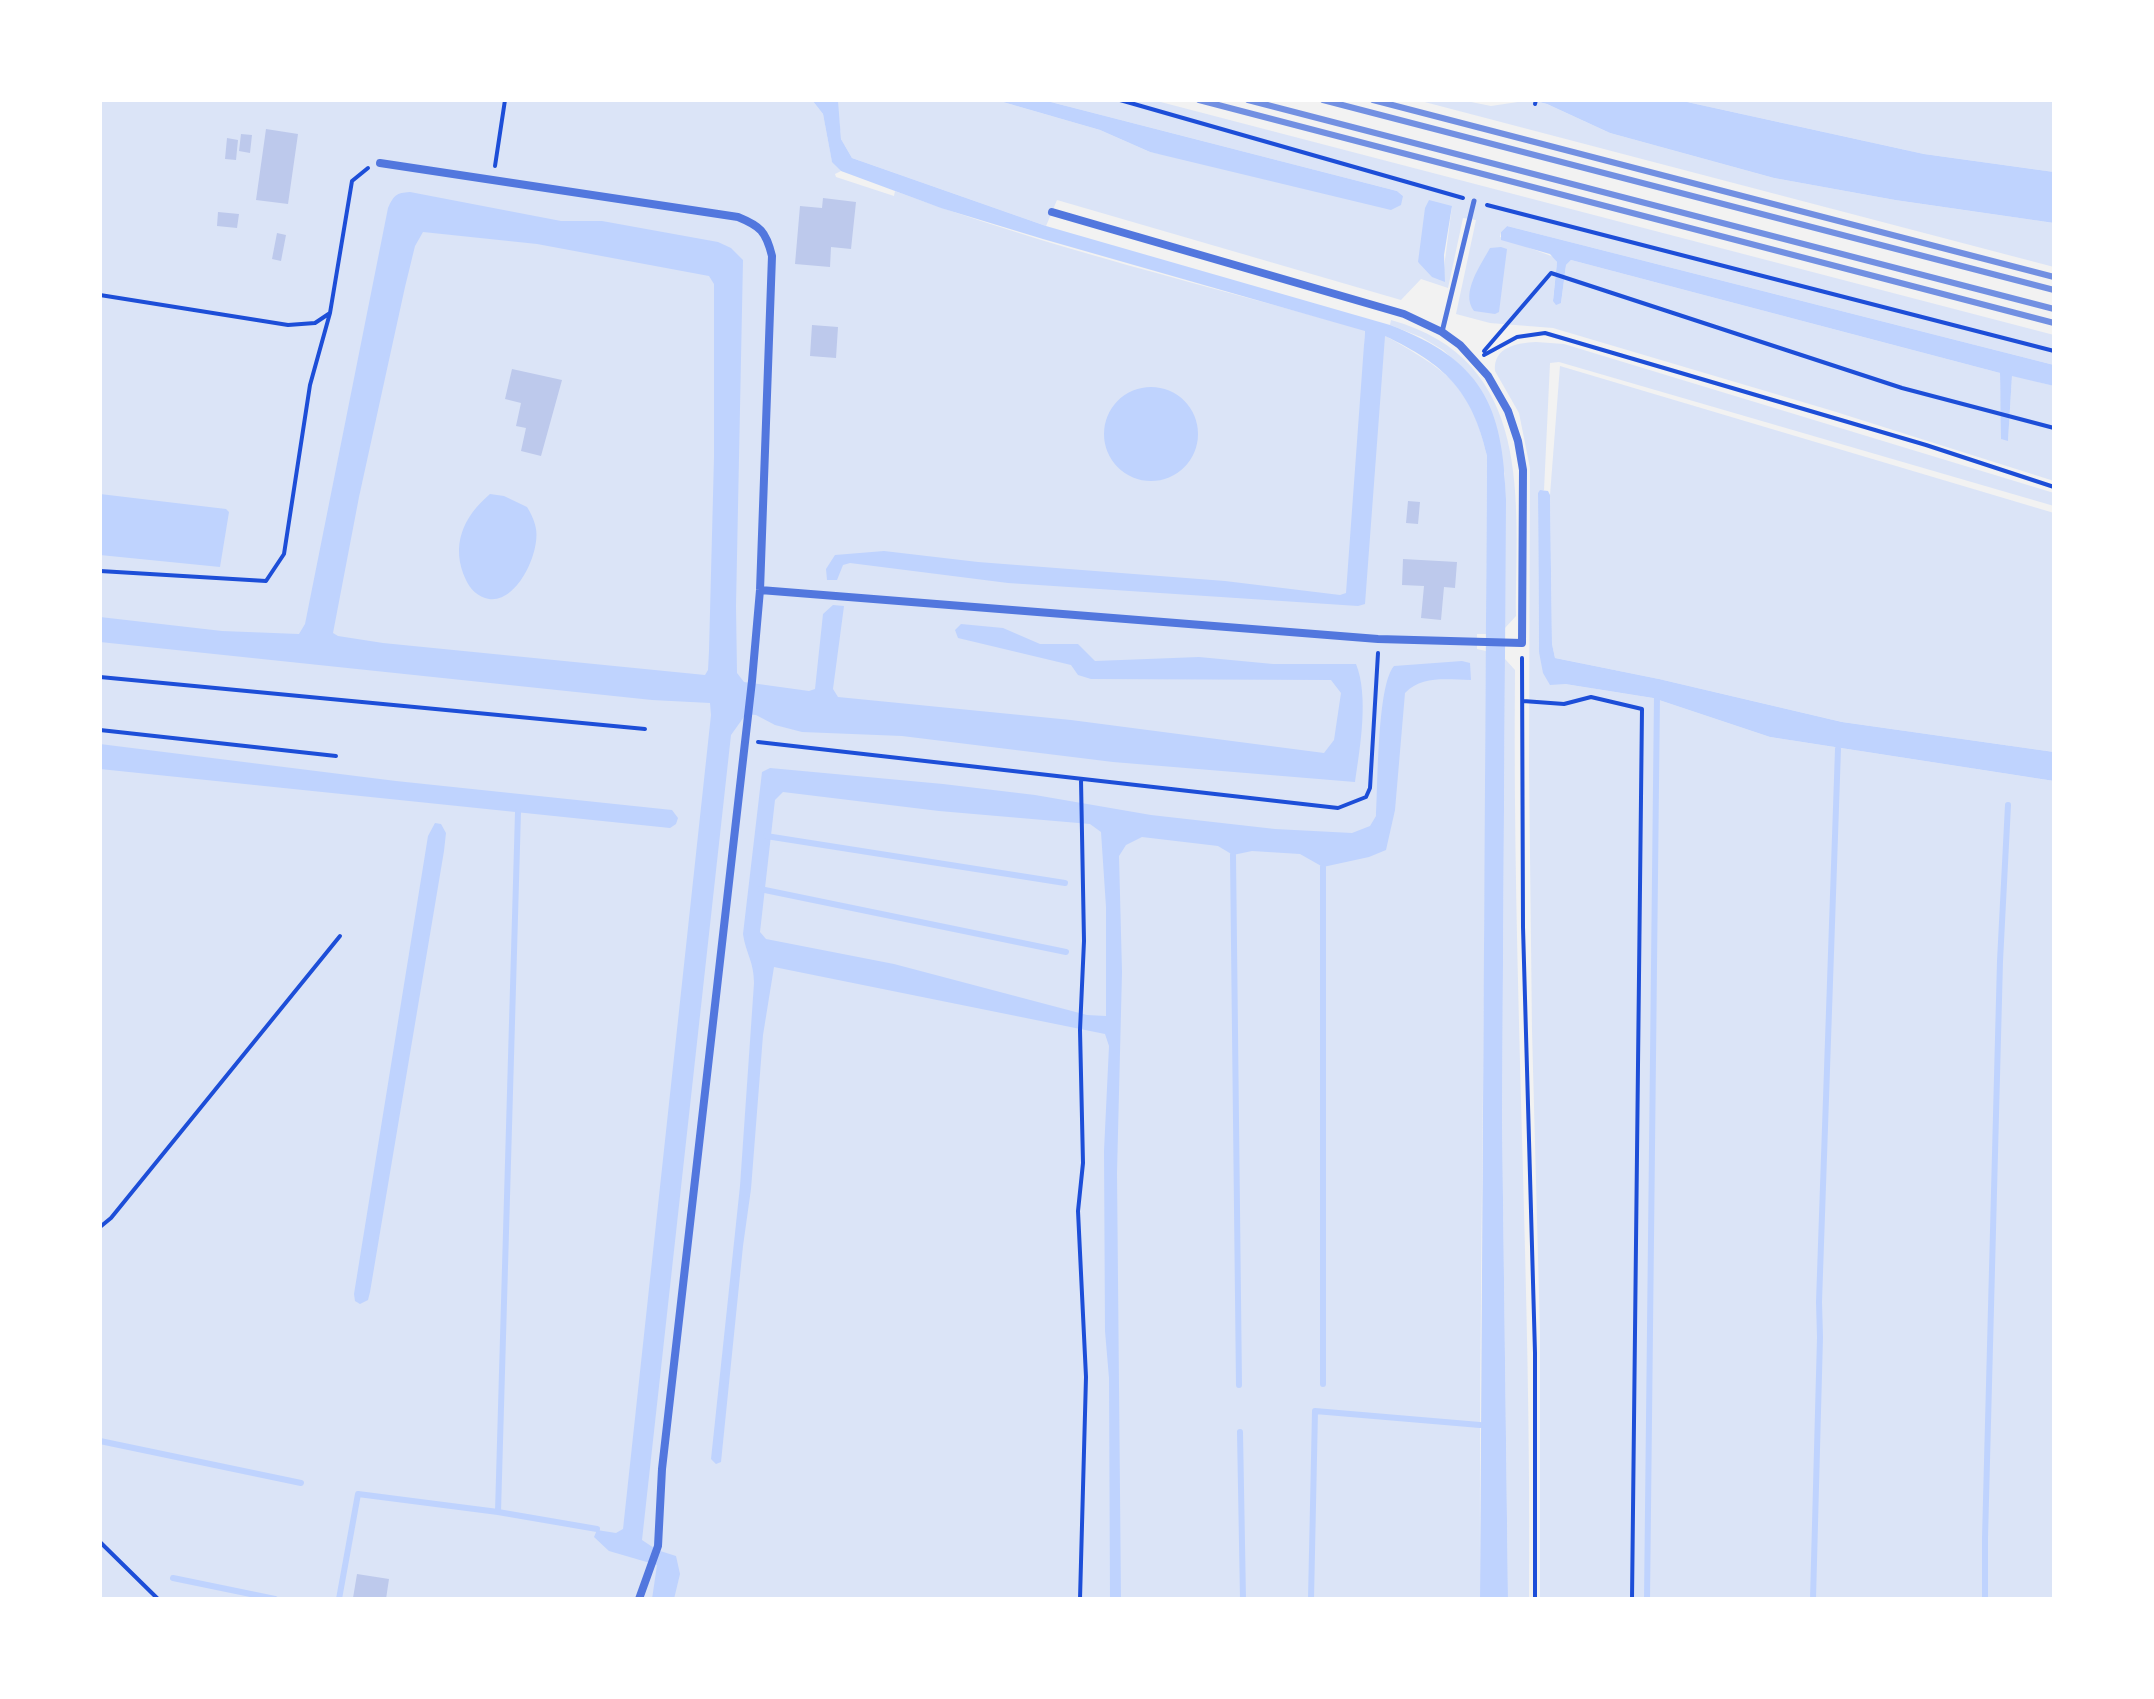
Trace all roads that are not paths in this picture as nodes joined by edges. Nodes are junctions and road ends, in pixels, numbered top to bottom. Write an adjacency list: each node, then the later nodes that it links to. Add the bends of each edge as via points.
1 (380, 163): 5 (street, via 738,217 757,225 772,256)
2 (1474, 201): 4 (lane)
3 (1052, 212): 4 (street, via 1404,314)
4 (1442, 332): 5 (street, via 1488,376 1518,441 1523,470 1519,643 1378,639)
5 (760, 590): 6 (street, via 662,1469 658,1546)
6 (639, 1599)

